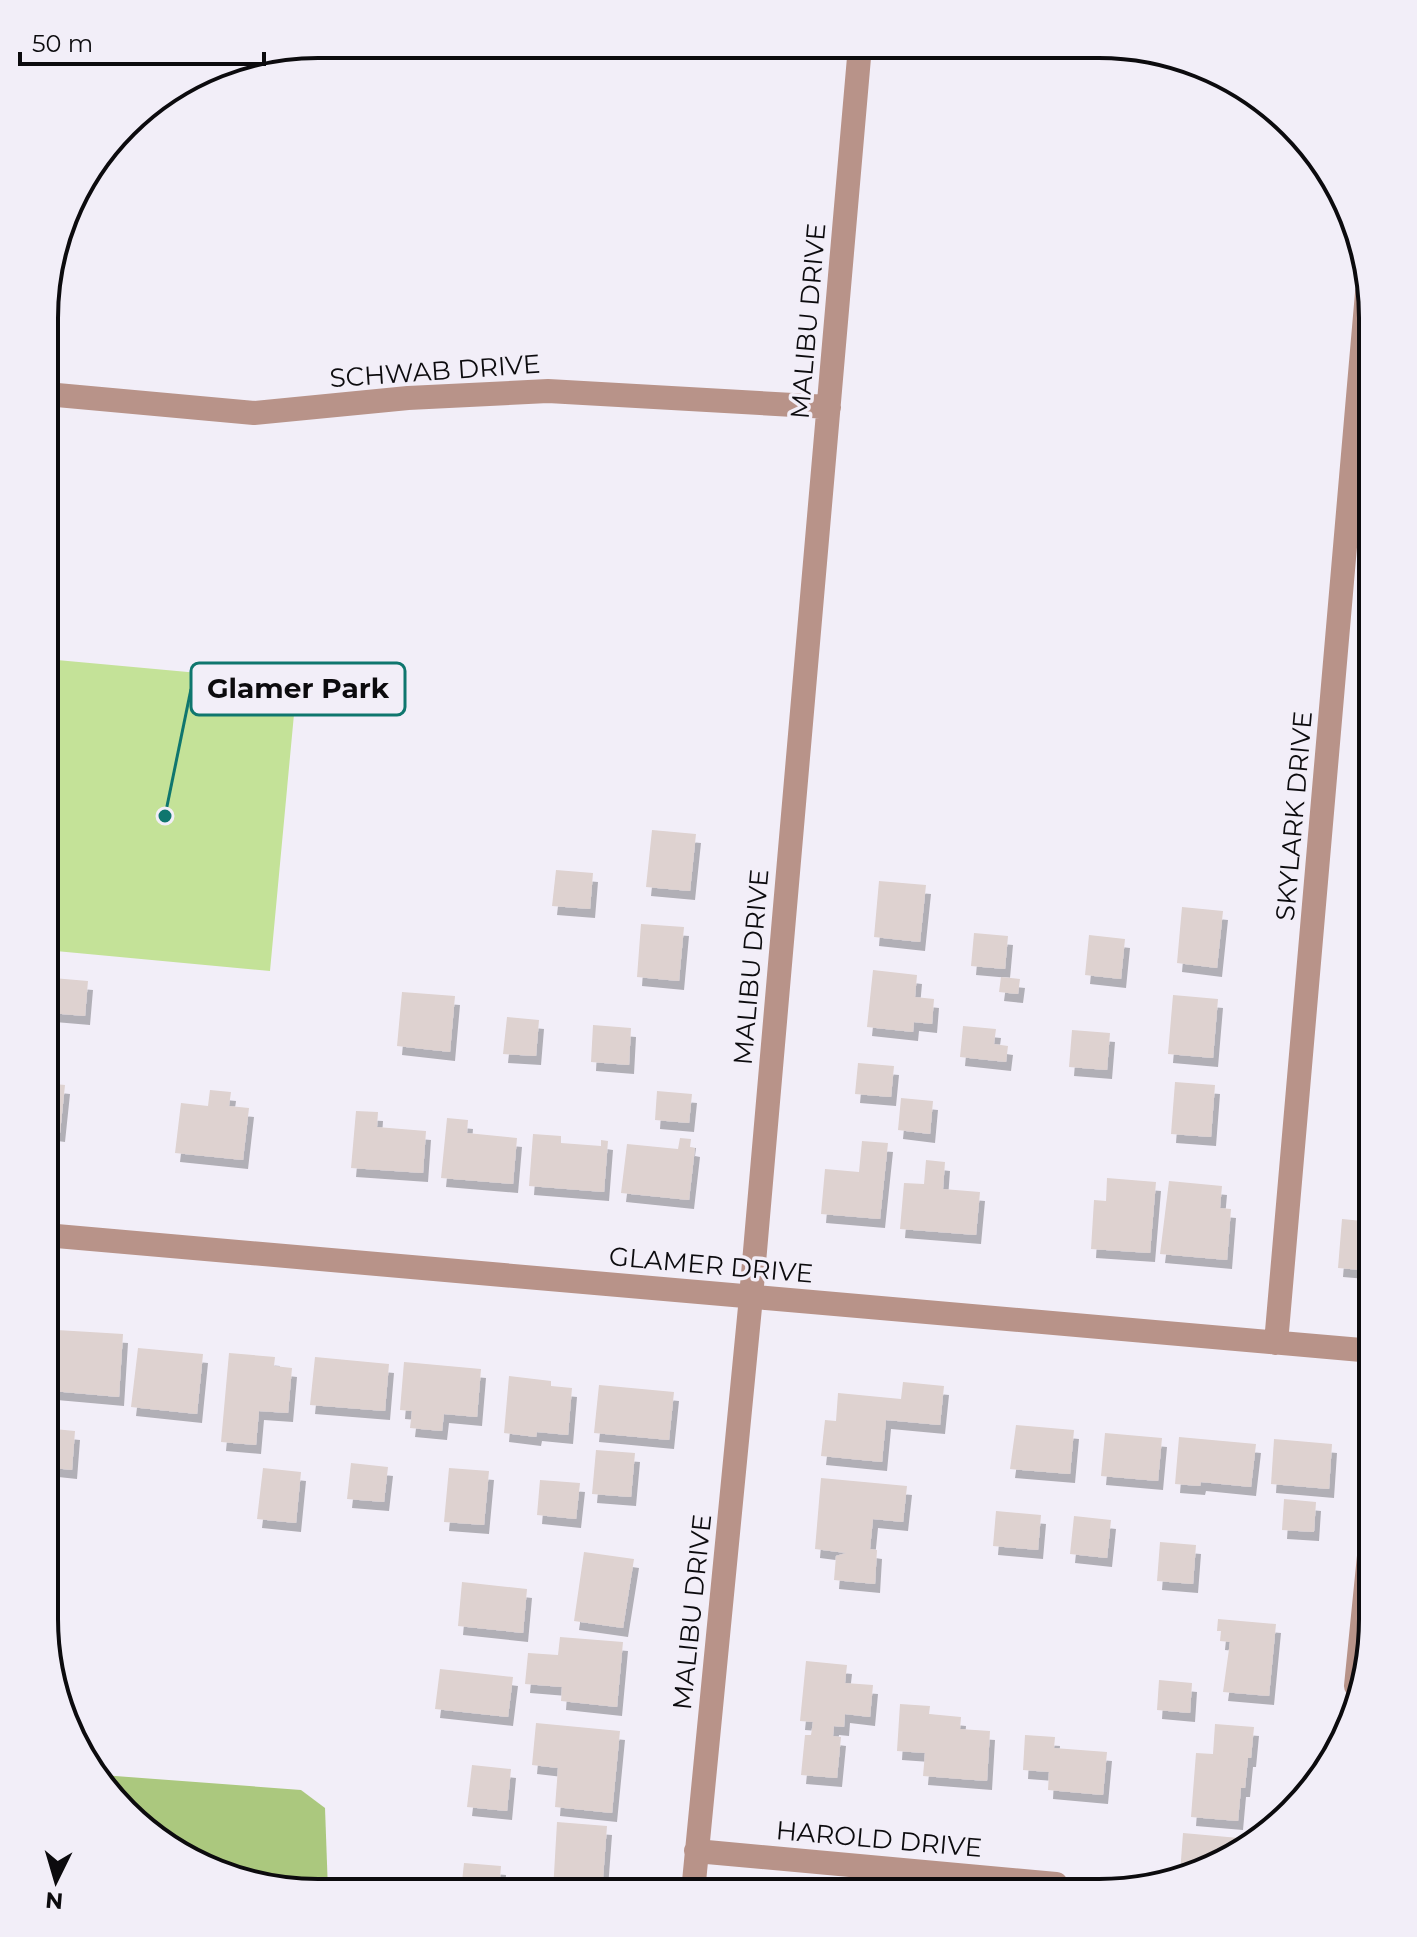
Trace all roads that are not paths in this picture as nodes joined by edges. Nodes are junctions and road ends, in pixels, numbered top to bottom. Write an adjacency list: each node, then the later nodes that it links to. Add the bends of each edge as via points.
1 (859, 58): 4 (street, MALIBU DRIVE)
2 (1359, 386): 7 (street, SKYLARK DRIVE)
3 (58, 395): 4 (street, SCHWAB DRIVE, via 254,413 548,391)
4 (829, 407): 6 (street, MALIBU DRIVE)
5 (58, 1236): 6 (street, GLAMER DRIVE)
6 (751, 1297): 7 (street, GLAMER DRIVE); 9 (street, MALIBU DRIVE)
7 (1276, 1343): 8 (street, GLAMER DRIVE)
8 (1358, 1350)
9 (696, 1851): 10 (street, MALIBU DRIVE); 11 (street, HAROLD DRIVE)
10 (694, 1879)
11 (1001, 1879)

